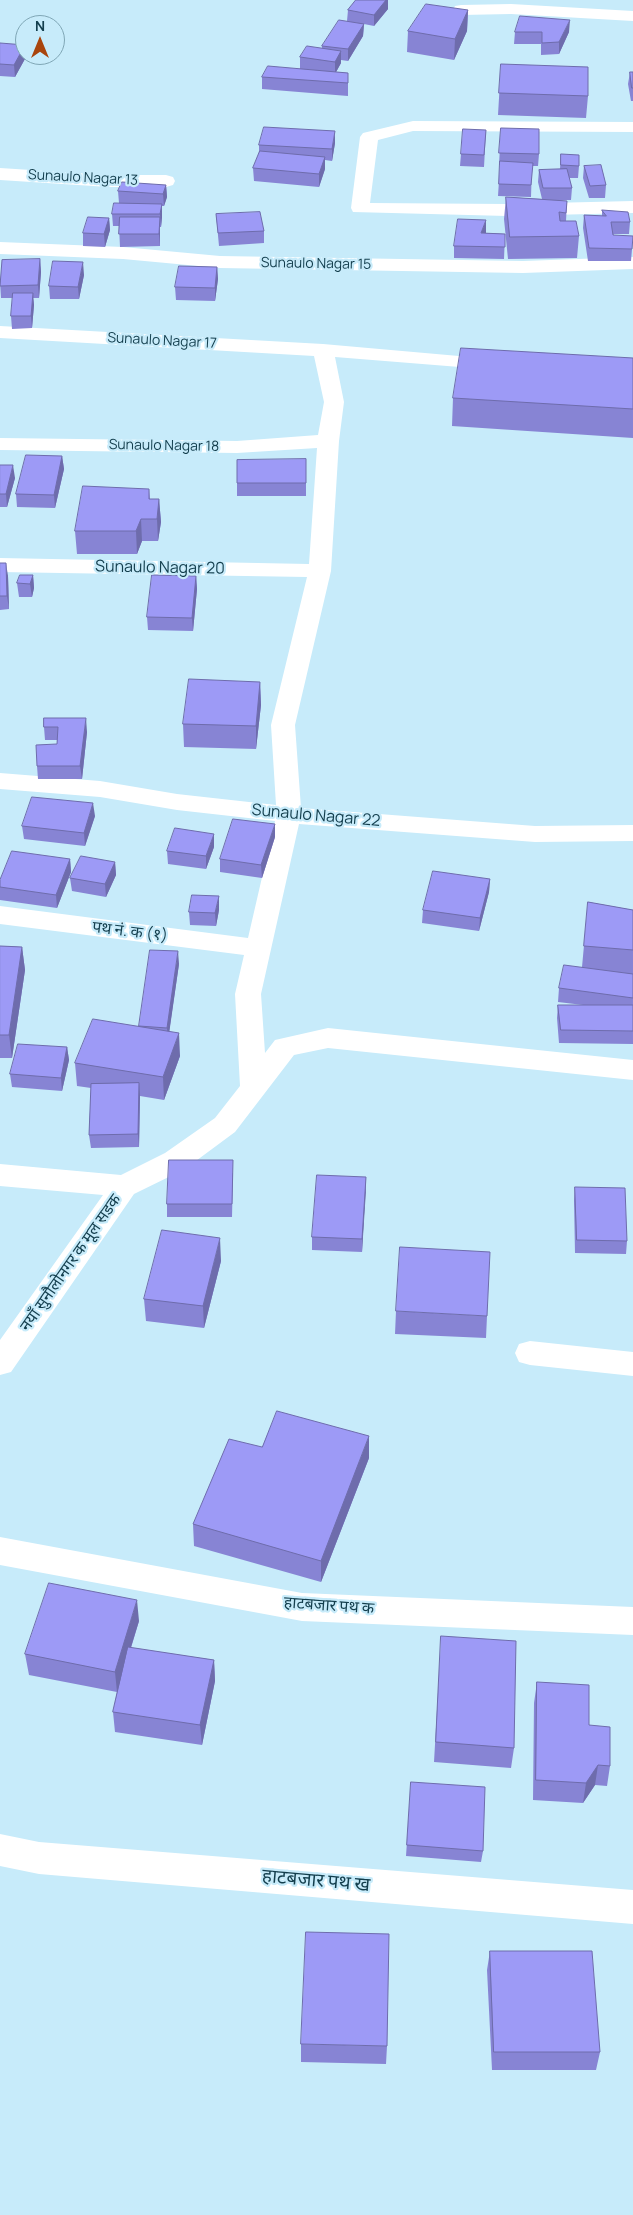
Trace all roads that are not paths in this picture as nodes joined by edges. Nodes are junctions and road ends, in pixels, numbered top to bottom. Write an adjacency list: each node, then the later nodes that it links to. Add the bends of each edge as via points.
1 (461, 10): 2 (street, via 510,9)
2 (633, 16)
3 (633, 127): 6 (street, via 413,126 369,137 360,208 507,210)
4 (0, 174): 5 (street, Sunaulo Nagar 13)
5 (166, 181)
6 (633, 207)
7 (0, 248): 8 (street, Sunaulo Nagar 15, via 239,262 523,267)
8 (633, 263)
9 (0, 332): 10 (street, Sunaulo Nagar 17)
10 (323, 350): 11 (street, Sunaulo Nagar 17); 12 (street, via 334,402)
11 (513, 366)
12 (328, 441): 13 (street, Sunaulo Nagar 18, via 236,446); 15 (street)
13 (0, 444)
14 (0, 565): 15 (street, Sunaulo Nagar 20)
15 (320, 571): 17 (street, via 283,725)
16 (0, 781): 17 (street, Sunaulo Nagar 22, via 100,789 178,802)
17 (289, 814): 18 (street, Sunaulo Nagar 22, via 535,834); 20 (street)
18 (633, 833)
19 (0, 915): 20 (street, पथ नं. क (१))
20 (259, 948): 22 (street, via 248,994)
21 (633, 1070): 22 (street, via 328,1038 285,1047)
22 (254, 1089): 24 (street, via 225,1125 175,1161)
23 (0, 1175): 24 (street)
24 (124, 1186): 26 (street, नयाँ सुनौलोनगर क मूल सडक)
25 (530, 1353): 27 (street)
26 (0, 1363)
27 (633, 1364)
28 (0, 1551): 29 (street, हाटबजार पथ क, via 302,1607)
29 (633, 1621)
30 (0, 1850): 31 (street, हाटबजार पथ ख, via 39,1858)
31 (633, 1907)

